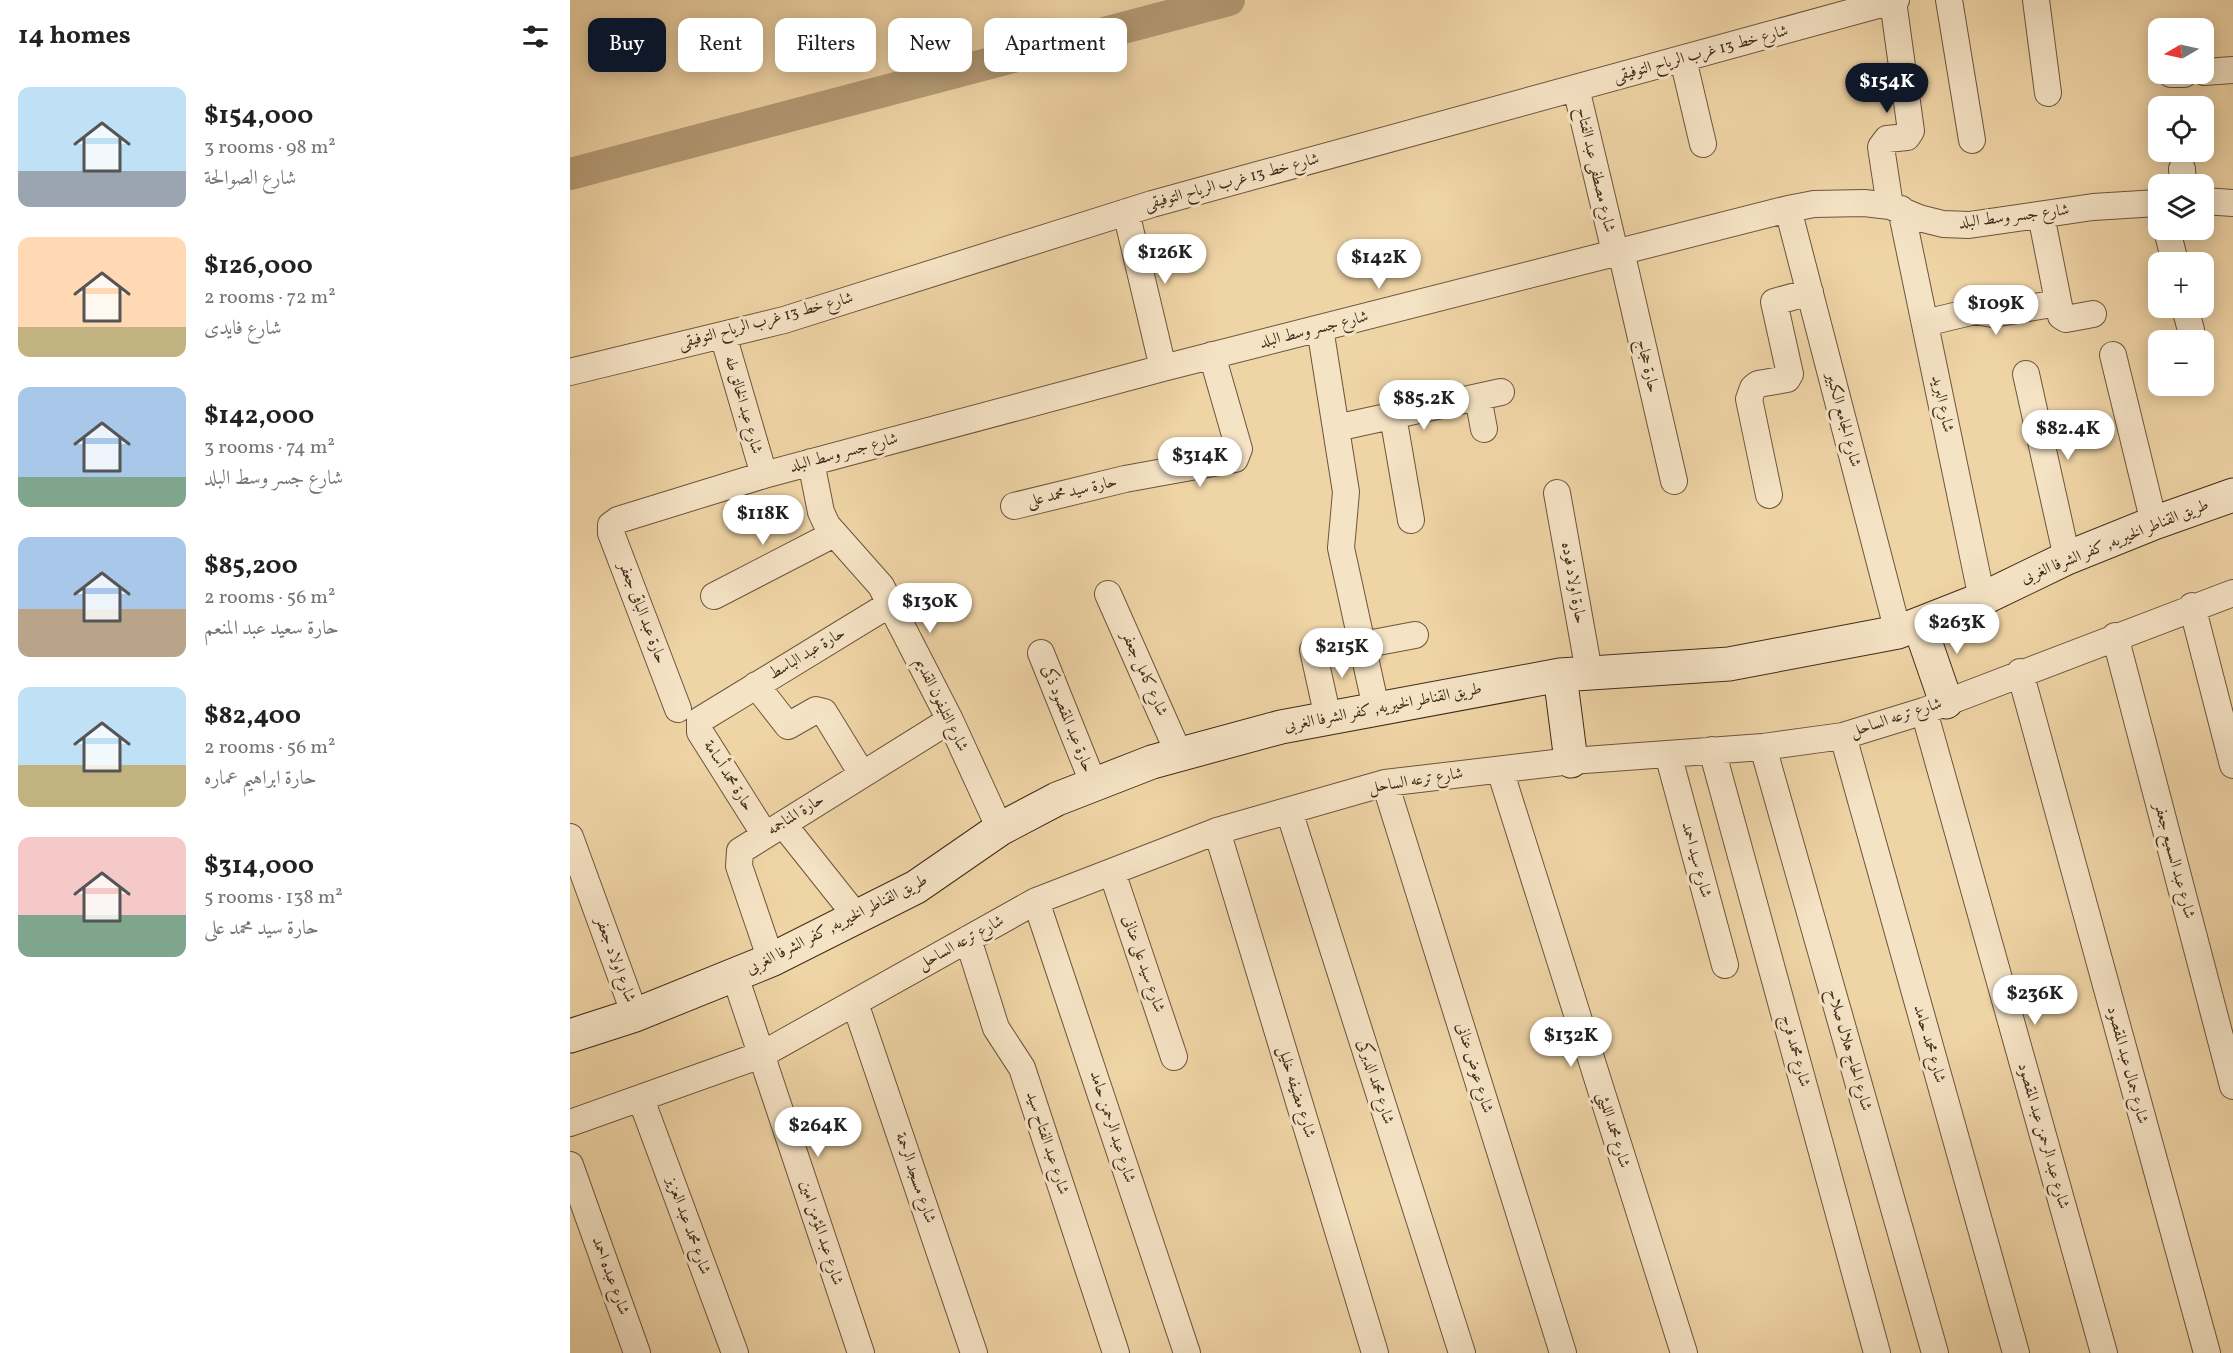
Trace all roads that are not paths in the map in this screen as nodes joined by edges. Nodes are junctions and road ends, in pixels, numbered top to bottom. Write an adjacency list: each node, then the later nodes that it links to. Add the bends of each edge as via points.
1 (1894, 0): 4 (street, شارع خط 13 غرب الرياح التوفيقى); 14 (street, شارع البريد, via 1911,130 1907,137 1887,139 1881,147)
2 (1949, 0): 9 (street)
3 (2036, 0): 8 (street)
4 (1683, 59): 7 (street, شارع خط 13 غرب الرياح التوفيقى); 10 (street)
5 (2233, 70): 6 (street)
6 (2214, 71)
7 (1575, 88): 16 (street, شارع خط 13 غرب الرياح التوفيقى); 18 (street, شارع مصطفى عبد الفتاح)
8 (2048, 93)
9 (1972, 140)
10 (1703, 144)
11 (2214, 202): 12 (street)
12 (2233, 203)
13 (2148, 204): 17 (street, شارع جسر وسط البلد)
14 (1896, 208): 15 (street, شارع جسر وسط البلد, via 1839,202); 17 (street, شارع جسر وسط البلد, via 1944,224 1969,225); 22 (street, شارع البريد)
15 (1788, 209): 18 (street, شارع جسر وسط البلد); 19 (street, شارع الجامع الكبير)
16 (1126, 212): 24 (street, شارع خط 13 غرب الرياح التوفيقى, via 784,320); 27 (street)
17 (2041, 215): 20 (street)
18 (1618, 251): 23 (street, شارع جسر وسط البلد); 35 (street, حارة حجاج)
19 (1810, 292): 37 (street, via 1774,302 1790,374 1787,379 1758,384 1749,399); 51 (street, شارع الجامع الكبير)
20 (2058, 303): 21 (street, via 2066,319); 22 (street, via 1993,314 1975,311)
21 (2093, 314)
22 (1925, 323): 47 (street, شارع البريد)
23 (1320, 328): 25 (street, شارع جسر وسط البلد); 31 (street)
24 (723, 335): 28 (street, شارع خط 13 غرب الرياح التوفيقى); 34 (street, شارع عبد الخالق طه)
25 (1212, 355): 27 (street, شارع جسر وسط البلد); 39 (street, حارة سيد محمد على, via 1239,449 1235,459 1125,479)
26 (2113, 355): 42 (street)
27 (1163, 368): 33 (street, شارع جسر وسط البلد)
28 (570, 372)
29 (2026, 374): 44 (street)
30 (1393, 416): 31 (street); 32 (street, via 1490,394); 41 (street)
31 (1336, 429): 54 (street, via 1346,492 1341,548)
32 (1484, 429)
33 (811, 462): 34 (street, شارع جسر وسط البلد); 43 (street, شارع التليفون القديم, via 821,512)
34 (764, 475): 40 (street, شارع جسر وسط البلد)
35 (1674, 481)
36 (1557, 493): 58 (street, حارة اولاد فوده)
37 (1769, 495)
38 (2233, 495): 42 (street, طريق القناطر الخيريه, كفر الشرفا الغربى)
39 (1014, 506)
40 (618, 520): 62 (street, حارة عبد الباقى جعفر, via 611,525 611,533)
41 (1411, 520)
42 (2154, 523): 44 (street, طريق القناطر الخيريه, كفر الشرفا الغربى)
43 (832, 534): 46 (street); 49 (street, شارع التليفون القديم, via 881,586)
44 (2067, 558): 47 (street, طريق القناطر الخيريه, كفر الشرفا الغربى)
45 (1108, 594): 69 (street, شارع كامل جعفر)
46 (714, 596)
47 (1982, 599): 51 (street, طريق القناطر الخيريه, كفر الشرفا الغربى)
48 (2231, 600): 50 (street, شارع ترعه الساحل)
49 (890, 603): 59 (street, حارة عبد الباسط); 65 (street, شارع التليفون القديم)
50 (2192, 606): 53 (street, شارع ترعه الساحل); 72 (street)
51 (1909, 628): 58 (street, طريق القناطر الخيريه, كفر الشرفا الغربى, via 1729,664); 60 (street)
52 (1415, 635): 54 (street)
53 (2115, 636): 57 (street, شارع ترعه الساحل); 94 (street, شارع عبد السميع جعفر)
54 (1362, 645): 61 (street)
55 (1313, 650): 64 (street)
56 (1041, 653): 76 (street, حارة عبد المقصود ذكى)
57 (2020, 672): 60 (street, شارع ترعه الساحل); 112 (street, شارع جمال عبد المقصود)
58 (1575, 674): 61 (street, طريق القناطر الخيريه, كفر الشرفا الغربى); 71 (street)
59 (756, 685): 63 (street, حارة عبد الباسط); 74 (street, via 788,726 816,710 824,712)
60 (1935, 706): 66 (street, شارع ترعه الساحل); 111 (street, شارع عبد الرحمن عبد المقصود)
61 (1376, 708): 64 (street, طريق القناطر الخيريه, كفر الشرفا الغربى)
62 (678, 709)
63 (704, 717): 78 (street, حارة محمد أسامة, via 699,723 700,732)
64 (1328, 718): 69 (street, طريق القناطر الخيريه, كفر الشرفا الغربى)
65 (950, 720): 74 (street, حارة المناجمه); 79 (street, شارع التليفون القديم)
66 (1843, 736): 67 (street, شارع ترعه الساحل); 110 (street, شارع محمد حامد)
67 (1762, 747): 68 (street, شارع ترعه الساحل); 109 (street, شارع الحاج هلال صلاح)
68 (1712, 750): 70 (street, شارع ترعه الساحل); 108 (street, شارع محمد فرج)
69 (1179, 754): 76 (street, طريق القناطر الخيريه, كفر الشرفا الغربى)
70 (1668, 754): 71 (street, شارع ترعه الساحل); 87 (street, شارع سيد احمد)
71 (1571, 761): 73 (street, شارع ترعه الساحل)
72 (2233, 765)
73 (1500, 770): 75 (street, شارع ترعه الساحل); 107 (street, شارع محمد الليثي)
74 (862, 774): 78 (street, حارة المناجمه)
75 (1385, 783): 77 (street, شارع ترعه الساحل); 106 (street, شارع عوض عنانى)
76 (1094, 785): 79 (street, طريق القناطر الخيريه, كفر الشرفا الغربى, via 1057,799)
77 (1289, 811): 80 (street, شارع ترعه الساحل); 105 (street, شارع محمد الدبركى)
78 (774, 829): 84 (street, حارة محمد أسامة); 86 (street, حارة المناجمه, via 746,846 737,858)
79 (1000, 829): 84 (street, طريق القناطر الخيريه, كفر الشرفا الغربى, via 916,887)
80 (1217, 831): 82 (street, شارع ترعه الساحل); 104 (street, شارع مضيفه خليل)
81 (570, 837): 90 (street, شارع اولاد جعفر)
82 (1112, 872): 83 (street, شارع ترعه الساحل); 93 (street, شارع سيد على عنانى)
83 (1036, 901): 85 (street, شارع ترعه الساحل); 103 (street, شارع عبد الرحمن حامد)
84 (857, 917): 86 (street, طريق القناطر الخيريه, كفر الشرفا الغربى)
85 (968, 939): 89 (street, شارع ترعه الساحل); 102 (street, شارع عبد الفتاح سيد, via 996,1028 1022,1068)
86 (771, 960): 88 (street, طريق القناطر الخيريه, كفر الشرفا الغربى)
87 (1725, 965)
88 (735, 976): 90 (street, طريق القناطر الخيريه, كفر الشرفا الغربى); 92 (street, شارع عبد المؤمن امين)
89 (855, 1004): 92 (street, شارع ترعه الساحل); 101 (street, شارع مسجد الرحمة)
90 (635, 1015): 91 (street, طريق القناطر الخيريه, كفر الشرفا الغربى)
91 (570, 1036)
92 (761, 1055): 95 (street, شارع ترعه الساحل); 100 (street, شارع عبد المؤمن امين)
93 (1174, 1057)
94 (2233, 1086)
95 (641, 1099): 96 (street, شارع ترعه الساحل); 99 (street, شارع محمد عبد العزيز)
96 (570, 1123)
97 (570, 1165): 98 (street, شارع عبده احمد)
98 (637, 1353)
99 (735, 1353)
100 (861, 1353)
101 (974, 1353)
102 (1116, 1353)
103 (1187, 1353)
104 (1375, 1353)
105 (1462, 1353)
106 (1563, 1353)
107 (1684, 1353)
108 (1877, 1353)
109 (1935, 1353)
110 (2016, 1353)
111 (2104, 1353)
112 (2206, 1353)

